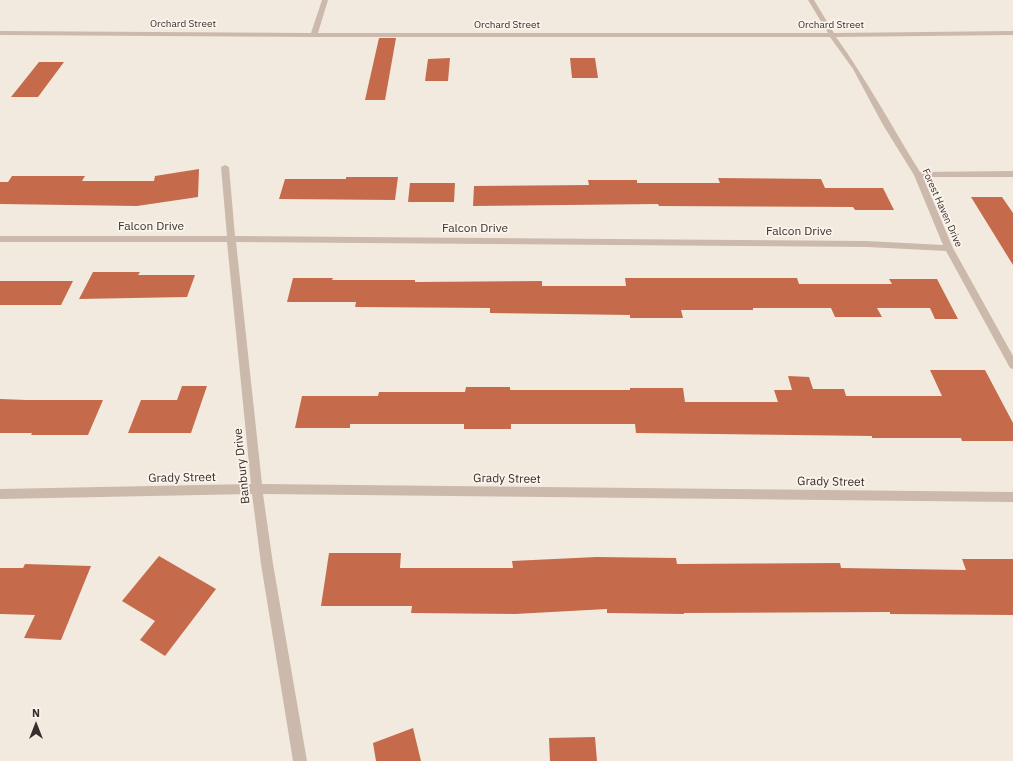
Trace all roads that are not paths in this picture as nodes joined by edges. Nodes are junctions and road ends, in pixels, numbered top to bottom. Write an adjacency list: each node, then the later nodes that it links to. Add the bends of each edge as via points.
1 (325, 0): 5 (street)
2 (811, 0): 6 (street, Forest Haven Drive)
3 (0, 33): 5 (street, Orchard Street)
4 (1013, 33): 6 (street, Orchard Street)
5 (314, 35): 6 (street, Orchard Street)
6 (832, 35): 9 (street, Forest Haven Drive, via 856,69)
7 (225, 167): 11 (street, Banbury Drive)
8 (1013, 174): 9 (street)
9 (918, 175): 12 (street, Forest Haven Drive)
10 (0, 239): 11 (street, Falcon Drive)
11 (231, 239): 12 (street, Falcon Drive, via 867,244); 14 (street, Banbury Drive)
12 (949, 248): 13 (street, Forest Haven Drive)
13 (1013, 365)
14 (257, 489): 15 (street, Grady Street); 16 (street, Grady Street); 17 (street, Banbury Drive)
15 (0, 494)
16 (1013, 497)
17 (300, 761)

